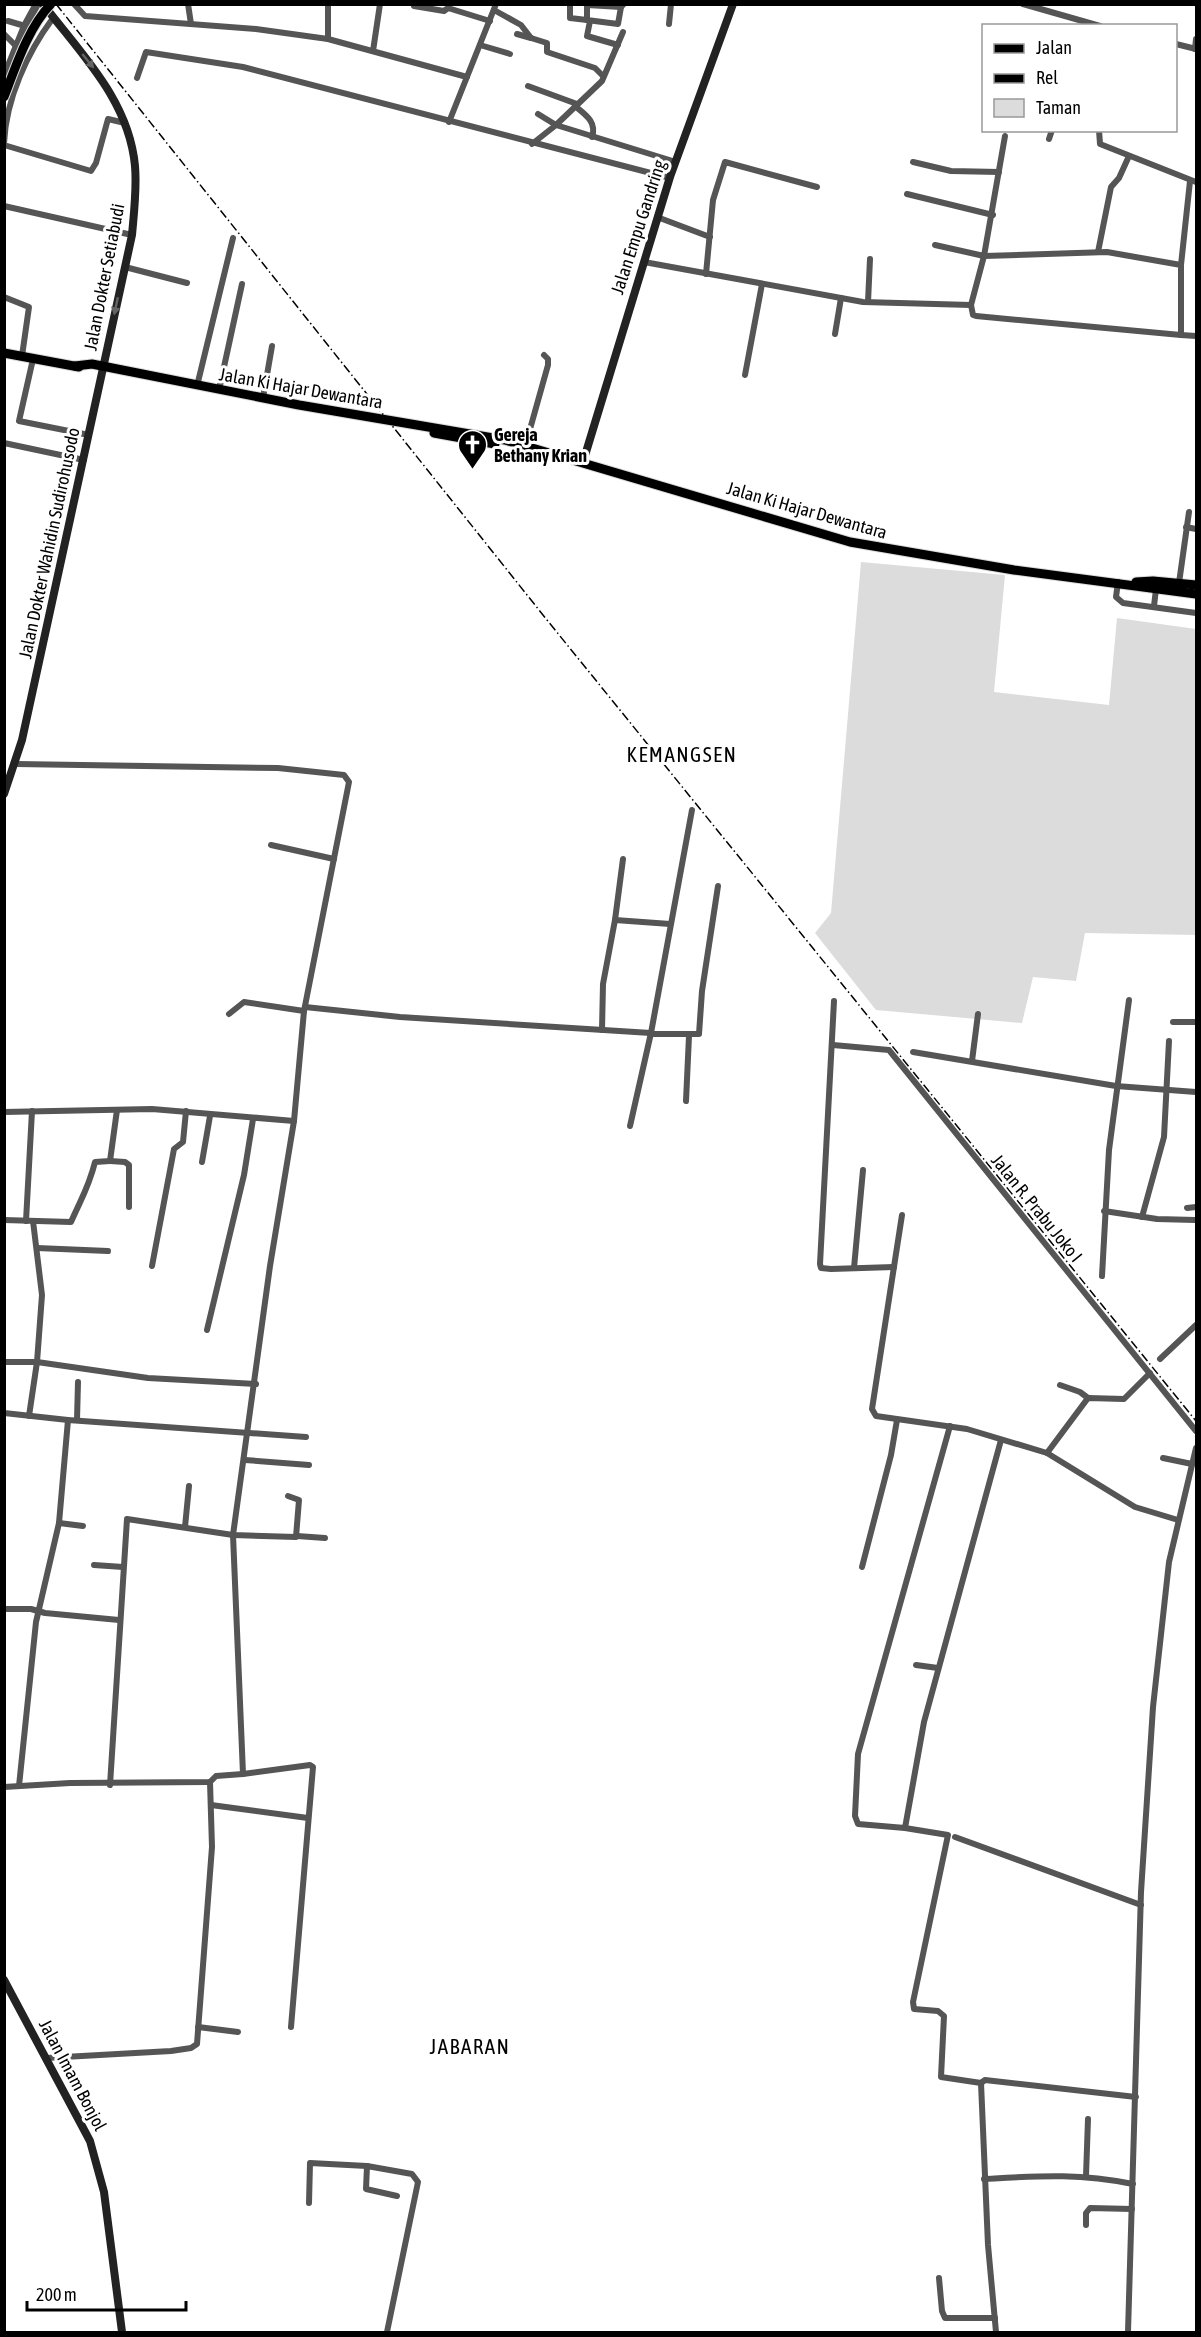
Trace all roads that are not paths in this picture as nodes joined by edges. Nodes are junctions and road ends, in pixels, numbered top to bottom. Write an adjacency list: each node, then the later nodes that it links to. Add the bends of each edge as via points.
1 (74, 4): 20 (street, via 85,16)
2 (188, 4): 20 (street)
3 (328, 4): 27 (street)
4 (380, 4): 34 (street)
5 (570, 4): 18 (street, via 570,18)
6 (671, 4): 21 (street)
7 (733, 4): 55 (main road, Jalan Empu Gandring)
8 (1023, 4): 19 (street)
9 (44, 5): 15 (main road, Jalan Dokter Setiabudi, bridge); 22 (street); 41 (main road, bridge, via 22,51)
10 (587, 5): 13 (street); 18 (street)
11 (414, 6): 12 (street, via 444,11)
12 (448, 6): 17 (street)
13 (623, 6): 18 (street, via 620,24)
14 (495, 7): 17 (street); 26 (street, via 521,25)
15 (52, 17): 41 (street); 45 (main road, Jalan Dokter Setiabudi, one-way to 45, via 101,77)
16 (8, 21): 22 (street)
17 (490, 21): 30 (street)
18 (588, 21): 31 (street, via 587,36)
19 (1080, 23)
20 (191, 24): 27 (street)
21 (669, 24)
22 (25, 26): 32 (street)
23 (623, 32): 31 (street)
24 (4, 34): 32 (street)
25 (517, 34): 26 (street)
26 (531, 38): 36 (street, via 548,44 546,52 595,68)
27 (328, 39): 34 (street)
28 (1197, 39): 33 (street)
29 (1177, 44): 33 (street)
30 (480, 45): 35 (street); 37 (street)
31 (618, 45): 36 (street)
32 (17, 47): 38 (street)
33 (1196, 49)
34 (373, 51): 37 (street)
35 (510, 54)
36 (603, 76): 42 (street)
37 (467, 77): 44 (street)
38 (4, 78)
39 (136, 78): 44 (street, via 144,55 150,51 243,68)
40 (528, 87): 42 (street)
41 (7, 100): 53 (street)
42 (576, 105): 46 (street); 50 (street, via 590,119)
43 (538, 114): 46 (street)
44 (449, 122): 52 (street)
45 (125, 123): 53 (street, via 108,119 91,171); 65 (main road, Jalan Dokter Setiabudi, via 136,192)
46 (556, 125): 50 (street); 52 (street)
47 (1051, 132): 51 (street)
48 (1099, 132): 54 (street, via 1100,144)
49 (1005, 136): 57 (street)
50 (592, 137): 55 (street)
51 (1049, 139)
52 (534, 142): 58 (street)
53 (4, 144)
54 (1129, 156): 59 (street); 69 (street, via 1115,182)
55 (676, 162): 58 (main road, Jalan Empu Gandring)
56 (913, 162): 57 (street, via 951,171)
57 (999, 172): 63 (street)
58 (670, 176): 64 (main road, Jalan Empu Gandring)
59 (1189, 180): 73 (street)
60 (817, 187): 66 (street, via 725,162 713,200)
61 (907, 194): 63 (street)
62 (4, 206): 65 (street)
63 (993, 215): 70 (street)
64 (657, 217): 66 (street); 72 (main road, Jalan Empu Gandring)
65 (132, 235): 74 (main road, Jalan Dokter Setiabudi)
66 (710, 237): 75 (street)
67 (233, 238): 93 (street)
68 (935, 245): 70 (street)
69 (1098, 252): 70 (street); 73 (street)
70 (984, 256): 82 (street)
71 (870, 259): 81 (street)
72 (644, 262): 75 (street); 100 (main road, Jalan Empu Gandring)
73 (1181, 265): 84 (street)
74 (125, 267): 76 (street); 91 (main road, Jalan Dokter Setiabudi, one-way to 91)
75 (706, 274): 78 (street)
76 (187, 283)
77 (242, 284): 94 (street)
78 (762, 284): 80 (street); 92 (street)
79 (4, 297): 89 (street, via 29,307)
80 (841, 298): 81 (street); 83 (street)
81 (868, 302): 82 (street)
82 (971, 305): 84 (street, via 976,316)
83 (835, 334)
84 (1181, 335): 85 (street)
85 (1197, 336)
86 (272, 346): 95 (street)
87 (4, 353): 89 (main road, Jalan Ki Hajar Dewantara)
88 (544, 355): 98 (street, via 548,365)
89 (22, 356): 90 (main road, Jalan Ki Hajar Dewantara)
90 (33, 359): 91 (main road, Jalan Ki Hajar Dewantara, via 75,366 84,363); 96 (street, via 19,421)
91 (103, 369): 93 (main road, Jalan Ki Hajar Dewantara); 96 (main road, Jalan Dokter Wahidin Sudirohusodo); 98 (main road, Jalan Ki Hajar Dewantara, via 313,412)
92 (745, 375)
93 (196, 386): 94 (main road, Jalan Ki Hajar Dewantara)
94 (219, 390): 95 (main road, Jalan Ki Hajar Dewantara)
95 (263, 398): 98 (main road, Jalan Ki Hajar Dewantara, via 463,431)
96 (89, 435): 99 (main road, Jalan Dokter Wahidin Sudirohusodo)
97 (4, 443): 99 (street)
98 (523, 447): 100 (main road, Jalan Ki Hajar Dewantara)
99 (84, 460): 108 (main road, Jalan Dokter Wahidin Sudirohusodo)
100 (583, 462): 103 (main road, Jalan Ki Hajar Dewantara, via 850,542)
101 (1189, 512): 102 (street)
102 (1192, 528): 104 (street)
103 (1120, 585): 104 (main road, Jalan Ki Hajar Dewantara, via 1153,581); 105 (main road, Jalan Ki Hajar Dewantara); 106 (street, via 1116,597 1123,603)
104 (1190, 588): 105 (main road, Jalan Ki Hajar Dewantara)
105 (1155, 591): 106 (street)
106 (1154, 604): 107 (street)
107 (1197, 613)
108 (16, 764): 109 (main road, Jalan Dokter Wahidin Sudirohusodo); 112 (street, via 278,768 344,775 349,782)
109 (4, 794)
110 (692, 810): 116 (street)
111 (271, 845): 112 (street)
112 (334, 859): 119 (street)
113 (623, 859): 115 (street)
114 (718, 886): 126 (street, via 699,1033)
115 (615, 921): 116 (street); 124 (street, via 603,984)
116 (670, 924): 125 (street)
117 (1129, 1000): 131 (street)
118 (834, 1001): 128 (street)
119 (304, 1009): 120 (street, via 244,1002); 124 (street); 141 (street)
120 (229, 1014)
121 (978, 1014): 130 (street)
122 (1173, 1022): 123 (street)
123 (1197, 1022)
124 (602, 1030): 125 (street)
125 (650, 1034): 126 (street); 142 (street)
126 (689, 1036): 134 (street)
127 (1169, 1041): 132 (street)
128 (833, 1045): 159 (street, via 820,1264 821,1268); 166 (street, Jalan R. Prabu Joko I, via 890,1050)
129 (913, 1052): 130 (street)
130 (972, 1061): 131 (street)
131 (1116, 1086): 132 (street); 149 (street)
132 (1168, 1090): 133 (street); 151 (street, via 1164,1137)
133 (1197, 1092)
134 (686, 1101)
135 (117, 1110): 136 (street); 137 (street); 143 (street)
136 (32, 1111): 138 (street); 154 (street)
137 (186, 1111): 139 (street); 157 (street, via 183,1143 174,1149)
138 (4, 1112)
139 (210, 1116): 140 (street); 144 (street)
140 (253, 1119): 141 (street); 162 (street, via 244,1175)
141 (294, 1121): 168 (street, via 270,1266)
142 (630, 1126)
143 (110, 1161): 146 (street, via 129,1165); 154 (street, via 95,1162 91,1183 71,1222)
144 (202, 1162)
145 (863, 1170): 159 (street)
146 (129, 1207)
147 (1197, 1207): 148 (street)
148 (1187, 1208)
149 (1104, 1210): 151 (street); 160 (street)
150 (902, 1215): 158 (street)
151 (1142, 1217): 153 (street)
152 (4, 1220): 154 (street)
153 (1195, 1220)
154 (30, 1221): 155 (street)
155 (37, 1248): 156 (street); 165 (street, via 42,1295)
156 (108, 1251)
157 (152, 1266)
158 (894, 1267): 159 (street); 175 (street, via 872,1411 879,1418)
159 (854, 1268)
160 (1102, 1276)
161 (1197, 1325): 163 (street)
162 (207, 1330)
163 (1160, 1359)
164 (4, 1362): 165 (street)
165 (38, 1362): 168 (street, via 148,1378); 172 (street)
166 (1150, 1373): 170 (street, via 1124,1399); 177 (street, Jalan R. Prabu Joko I)
167 (78, 1382): 174 (street)
168 (256, 1384): 178 (street)
169 (1060, 1385): 170 (street)
170 (1088, 1398): 182 (street)
171 (4, 1413): 172 (street)
172 (29, 1416): 173 (street)
173 (68, 1420): 174 (street); 190 (street)
174 (77, 1420): 178 (street)
175 (897, 1420): 176 (street); 198 (street)
176 (950, 1426): 180 (street); 211 (street, via 857,1759 856,1823)
177 (1197, 1431)
178 (249, 1432): 179 (street); 184 (street)
179 (306, 1437)
180 (1001, 1440): 182 (street); 203 (street)
181 (1197, 1448): 185 (street)
182 (1047, 1453): 189 (street, via 1136,1506)
183 (1164, 1458): 185 (street)
184 (245, 1460): 186 (street); 193 (street)
185 (1192, 1464): 189 (street)
186 (309, 1465)
187 (189, 1486): 192 (street)
188 (288, 1496): 194 (street, via 299,1500)
189 (1178, 1520): 213 (street, via 1169,1562 1153,1707)
190 (58, 1523): 191 (street); 200 (street)
191 (83, 1527)
192 (185, 1527): 193 (street); 197 (street, via 128,1518)
193 (233, 1535): 194 (street); 204 (street)
194 (297, 1536): 195 (street)
195 (325, 1538)
196 (94, 1565): 197 (street)
197 (123, 1567): 201 (street)
198 (862, 1567)
199 (4, 1609): 200 (street)
200 (37, 1611): 201 (street); 207 (street)
201 (119, 1620): 206 (street)
202 (916, 1665): 203 (street)
203 (938, 1668): 211 (street)
204 (243, 1774): 205 (street, via 216,1776); 210 (street, via 312,1766)
205 (210, 1782): 206 (street); 209 (street)
206 (110, 1785): 207 (street)
207 (19, 1786): 208 (street)
208 (4, 1787)
209 (211, 1805): 210 (street); 215 (street, via 212,1847)
210 (308, 1818): 216 (street)
211 (905, 1828): 219 (street, via 948,1835 913,2007 938,2011 944,2016 941,2077)
212 (955, 1837): 213 (street)
213 (1141, 1905): 220 (street)
214 (4, 1980): 218 (main road, Jalan Imam Bonjol)
215 (198, 2026): 217 (street); 218 (street, via 197,2044 191,2048)
216 (291, 2027)
217 (238, 2032)
218 (46, 2058): 232 (main road, Jalan Imam Bonjol, via 90,2141 105,2192)
219 (981, 2083): 220 (street, via 988,2080); 224 (street)
220 (1136, 2097): 225 (street)
221 (1088, 2119): 223 (street)
222 (368, 2166): 226 (street, via 366,2189); 227 (street, via 310,2163); 233 (street, via 412,2174 418,2182)
223 (1086, 2176): 224 (street); 225 (street)
224 (984, 2179): 231 (street)
225 (1133, 2184): 228 (street)
226 (397, 2196)
227 (309, 2203)
228 (1132, 2210): 229 (street, via 1090,2208); 235 (street)
229 (1086, 2225)
230 (939, 2278): 231 (street, via 945,2318)
231 (995, 2318): 234 (street)
232 (122, 2332)
233 (387, 2332)
234 (996, 2332)
235 (1128, 2332)

